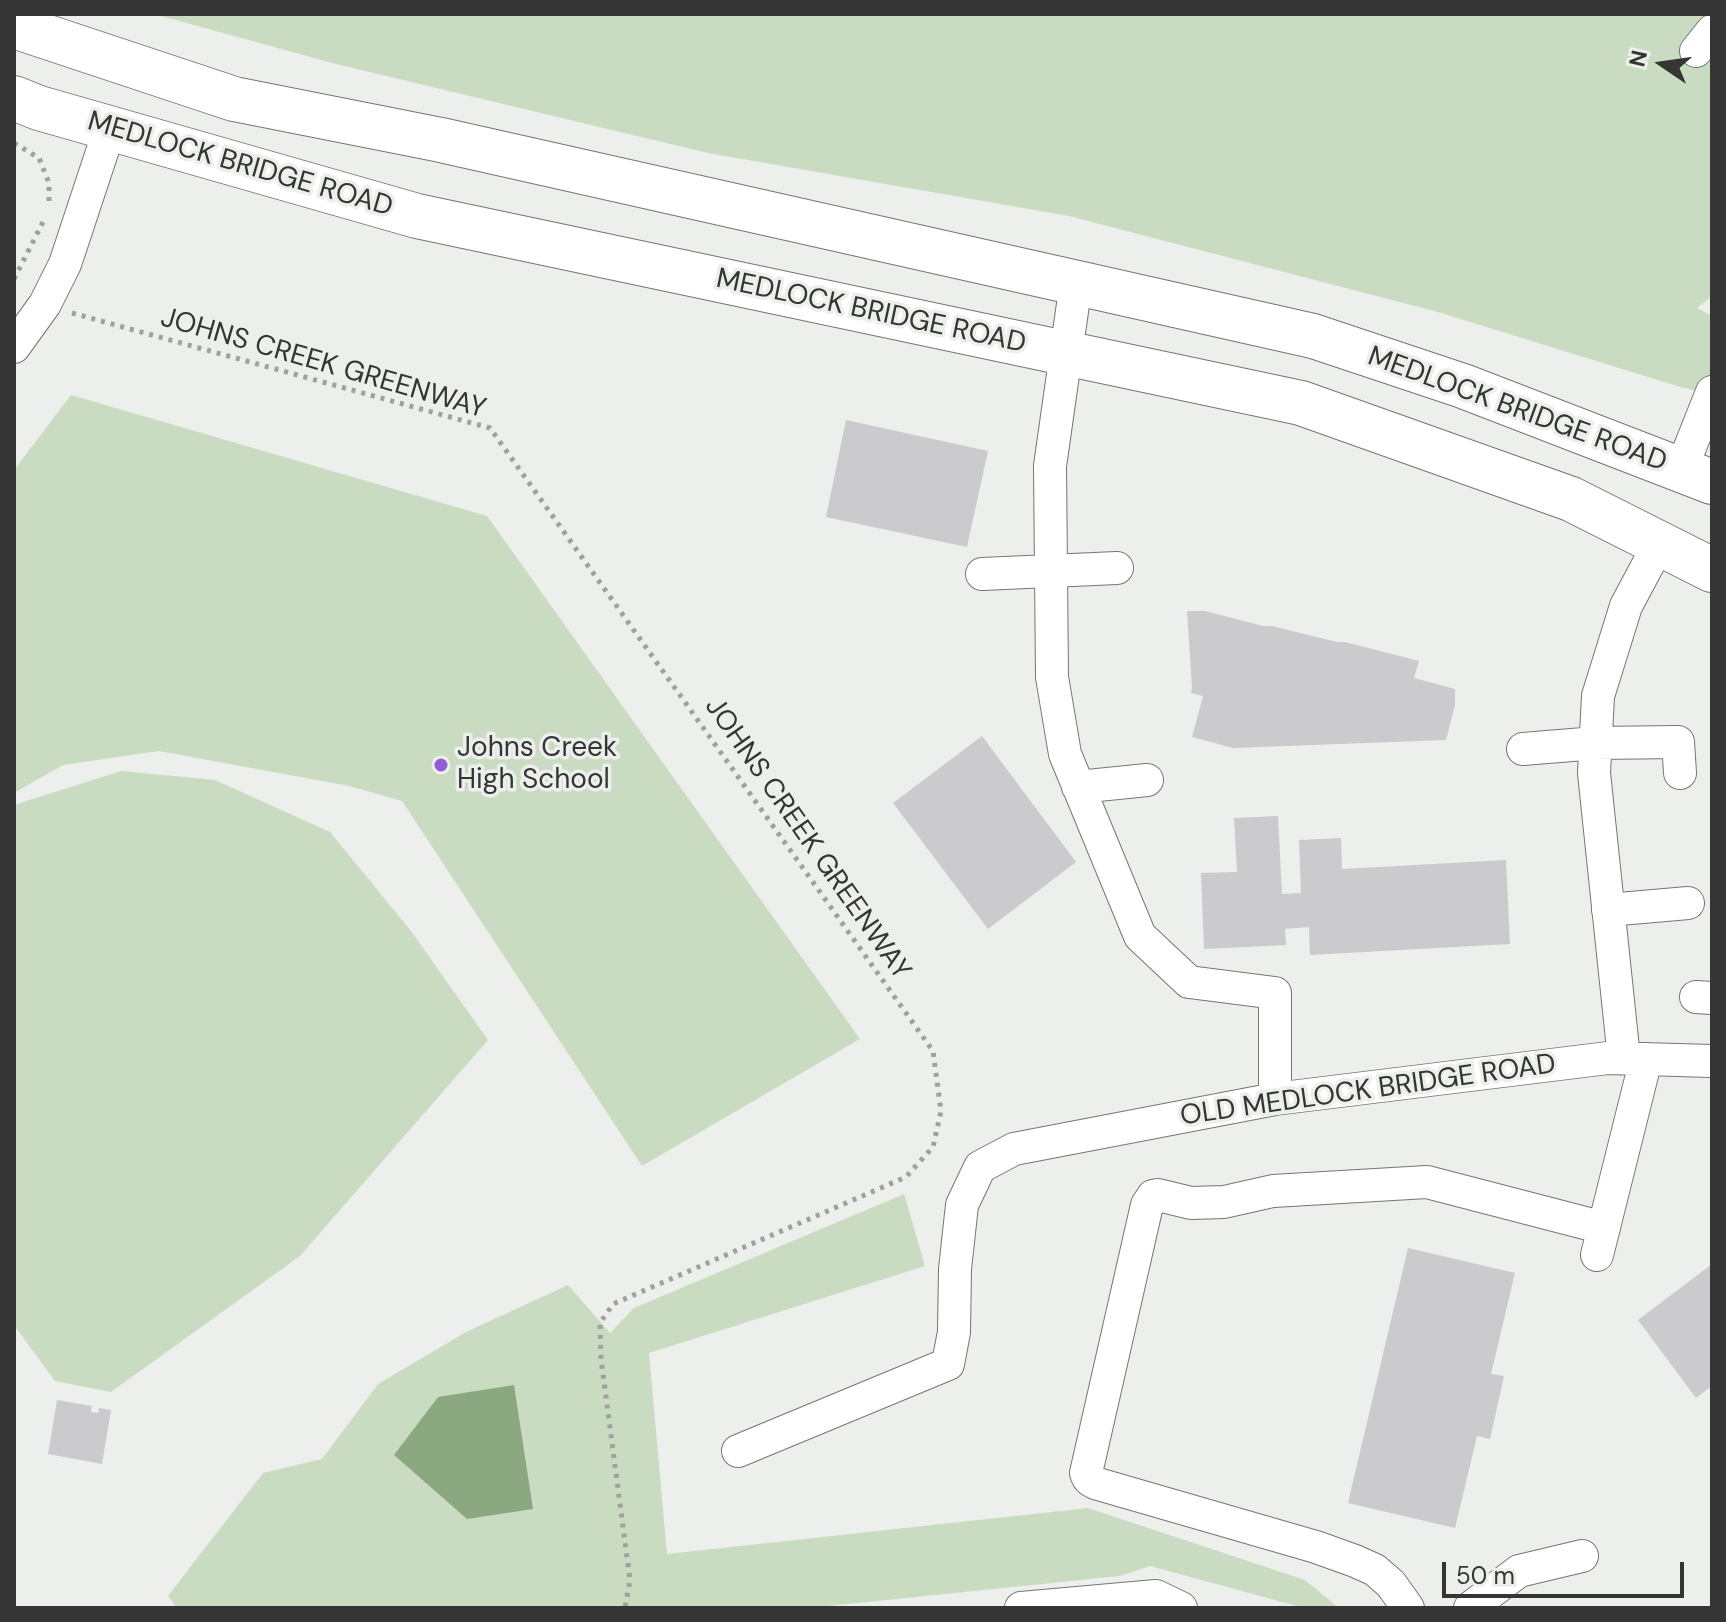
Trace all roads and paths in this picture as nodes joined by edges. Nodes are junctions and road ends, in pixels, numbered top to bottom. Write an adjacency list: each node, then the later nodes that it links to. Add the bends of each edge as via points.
1 (48, 14): 3 (highway, MEDLOCK BRIDGE ROAD, via 85,34)
2 (14, 26): 3 (highway, MEDLOCK BRIDGE ROAD)
3 (107, 58): 8 (highway, MEDLOCK BRIDGE ROAD, via 234,99 441,140)
4 (14, 98): 5 (highway, MEDLOCK BRIDGE ROAD)
5 (110, 128): 9 (street, via 65,264); 11 (highway, MEDLOCK BRIDGE ROAD, via 417,216)
6 (14, 143): 7 (path, via 39,158 49,183 49,210)
7 (14, 279)
8 (1076, 283): 11 (street); 13 (highway, MEDLOCK BRIDGE ROAD, via 1313,336 1463,386)
9 (45, 304): 10 (street); 31 (path, JOHNS CREEK GREENWAY, via 490,428 933,1051 941,1111 933,1147 906,1177 613,1304 600,1323 630,1580)
10 (14, 347)
11 (1065, 353): 14 (highway, MEDLOCK BRIDGE ROAD, via 1301,403 1571,499); 16 (street, via 1050,466)
12 (1712, 392): 13 (street)
13 (1696, 476)
14 (1659, 544): 17 (highway, MEDLOCK BRIDGE ROAD); 19 (street, via 1621,621 1598,696)
15 (1117, 568): 16 (street)
16 (1051, 570): 18 (street); 23 (street, via 1052,677 1065,754)
17 (1712, 570)
18 (982, 574)
19 (1596, 743): 20 (street); 21 (street, via 1678,742); 25 (street, via 1594,773)
20 (1523, 749)
21 (1680, 773)
22 (1147, 780): 23 (street)
23 (1078, 787): 28 (street, via 1140,936 1189,982 1275,993)
24 (1688, 899): 25 (street)
25 (1608, 910): 26 (street)
26 (1635, 1058): 27 (street, OLD MEDLOCK BRIDGE ROAD); 28 (street, OLD MEDLOCK BRIDGE ROAD); 34 (street, via 1600,1242 1427,1182 1273,1191 1224,1202 1191,1203 1158,1195 1147,1205 1087,1477 1355,1561 1391,1584)
27 (1712, 1061)
28 (1275, 1099): 29 (street, OLD MEDLOCK BRIDGE ROAD, via 1014,1149 980,1167 962,1205 948,1364)
29 (738, 1451)
30 (1582, 1556): 35 (street, via 1519,1571)
31 (625, 1608)
32 (1021, 1608): 33 (street, via 1156,1596)
33 (1181, 1608)
34 (1408, 1608)
35 (1470, 1608)

